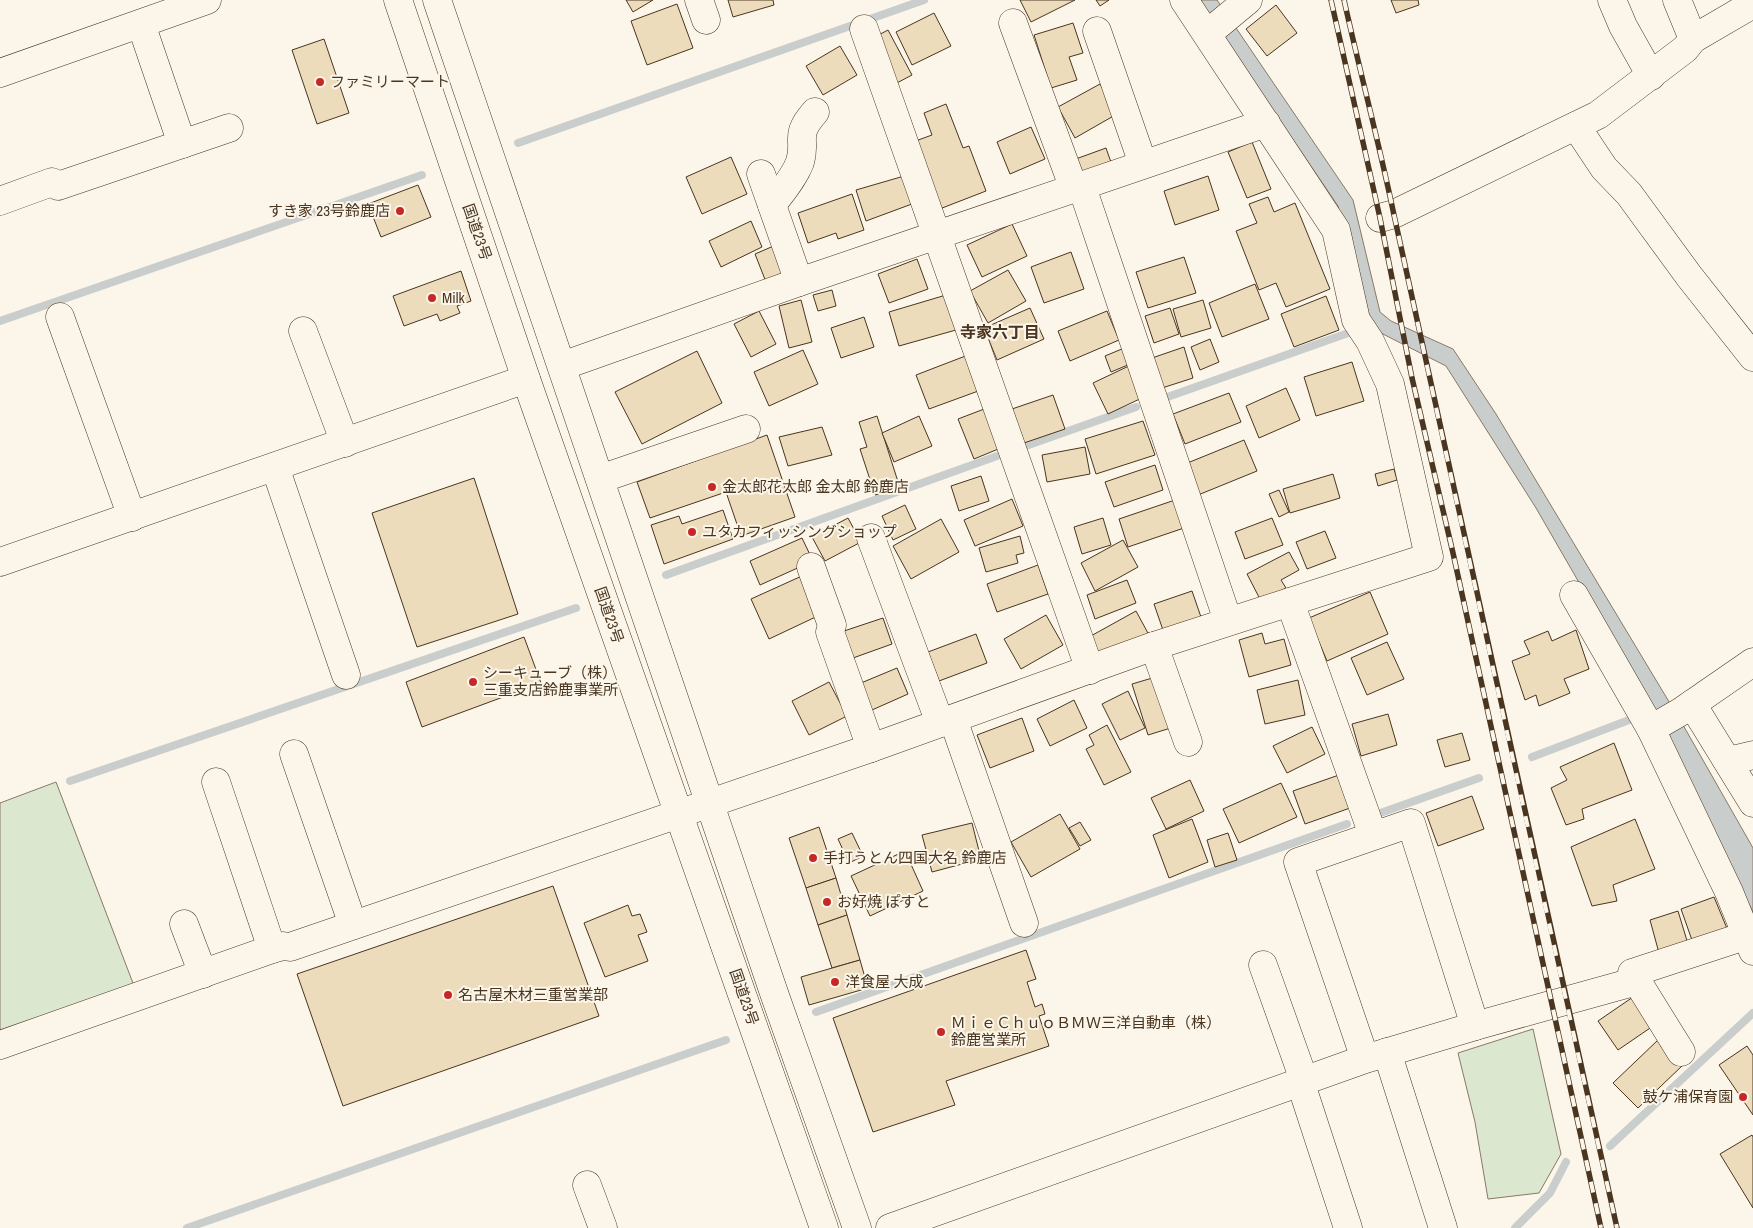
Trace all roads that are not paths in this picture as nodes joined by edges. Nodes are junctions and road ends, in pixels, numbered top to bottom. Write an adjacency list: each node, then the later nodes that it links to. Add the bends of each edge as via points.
1 (207, 0): 8 (main road)
2 (398, 0): 34 (main road, 国道23号)
3 (437, 0): 33 (main road, 国道23号)
4 (1184, 0): 9 (main road)
5 (1612, 0): 16 (main road, via 1622,26)
6 (1677, 0): 14 (main road)
7 (1753, 4): 14 (main road)
8 (178, 5): 11 (main road)
9 (1225, 19): 18 (main road)
10 (1013, 23): 24 (main road)
11 (141, 24): 15 (main road); 21 (main road)
12 (864, 28): 28 (main road)
13 (1097, 31): 22 (main road)
14 (1692, 39): 16 (main road, via 1685,49)
15 (0, 73)
16 (1650, 76): 19 (main road, via 1598,115)
17 (815, 112): 26 (main road, via 801,132 801,159 795,175)
18 (1266, 123): 22 (main road); 44 (main road, via 1336,230 1356,320 1370,341 1390,384 1429,557)
19 (1576, 126): 27 (main road); 32 (main road, via 1604,168 1629,194 1688,276)
20 (229, 128): 21 (main road)
21 (182, 144): 25 (main road, via 58,186 52,182)
22 (1144, 164): 24 (main road)
23 (761, 174): 26 (main road)
24 (1078, 188): 28 (main road); 45 (main road)
25 (0, 201)
26 (772, 205): 29 (main road)
27 (1380, 218)
28 (939, 236): 29 (main road); 48 (main road)
29 (799, 282): 33 (main road)
30 (60, 317): 39 (main road)
31 (303, 331): 36 (main road)
32 (1753, 357)
33 (562, 366): 38 (main road, 国道23号)
34 (526, 379): 36 (main road); 60 (main road, 国道23号)
35 (746, 429): 38 (main road)
36 (345, 443): 37 (main road)
37 (275, 468): 39 (main road); 49 (main road)
38 (600, 479): 58 (main road, 国道23号)
39 (132, 517): 41 (main road)
40 (871, 538): 51 (main road)
41 (0, 562)
42 (811, 567): 54 (main road)
43 (1574, 595): 52 (main road)
44 (1290, 602): 45 (main road); 61 (main road)
45 (1228, 621): 46 (main road)
46 (1154, 646): 48 (main road); 53 (main road)
47 (1753, 662): 50 (main road)
48 (1090, 670): 51 (main road)
49 (346, 675)
50 (1687, 707): 52 (main road); 56 (main road)
51 (947, 721): 54 (main road); 62 (main road)
52 (1651, 729): 65 (main road, via 1729,892)
53 (1188, 742)
54 (871, 748): 58 (main road)
55 (294, 754): 64 (main road)
56 (1740, 758): 59 (main road)
57 (216, 782): 66 (main road)
58 (710, 801): 60 (main road); 78 (main road, 国道23号)
59 (1753, 803)
60 (680, 813): 64 (main road); 77 (main road, 国道23号)
61 (1373, 835): 70 (main road, via 1411,823); 73 (main road, via 1298,862)
62 (1024, 923)
63 (184, 924): 68 (main road)
64 (353, 925): 66 (main road)
65 (1749, 944): 69 (main road, via 1632,973)
66 (272, 950): 68 (main road)
67 (1263, 965): 74 (main road)
68 (203, 974): 71 (main road)
69 (1637, 981): 70 (main road); 72 (main road)
70 (1475, 1026): 73 (main road)
71 (0, 1046)
72 (1681, 1052)
73 (1376, 1056): 74 (main road); 81 (main road)
74 (1302, 1082): 79 (main road); 80 (main road)
75 (587, 1185): 76 (main road)
76 (602, 1228)
77 (824, 1228)
78 (857, 1228)
79 (890, 1228)
80 (1348, 1228)
81 (1443, 1228)

